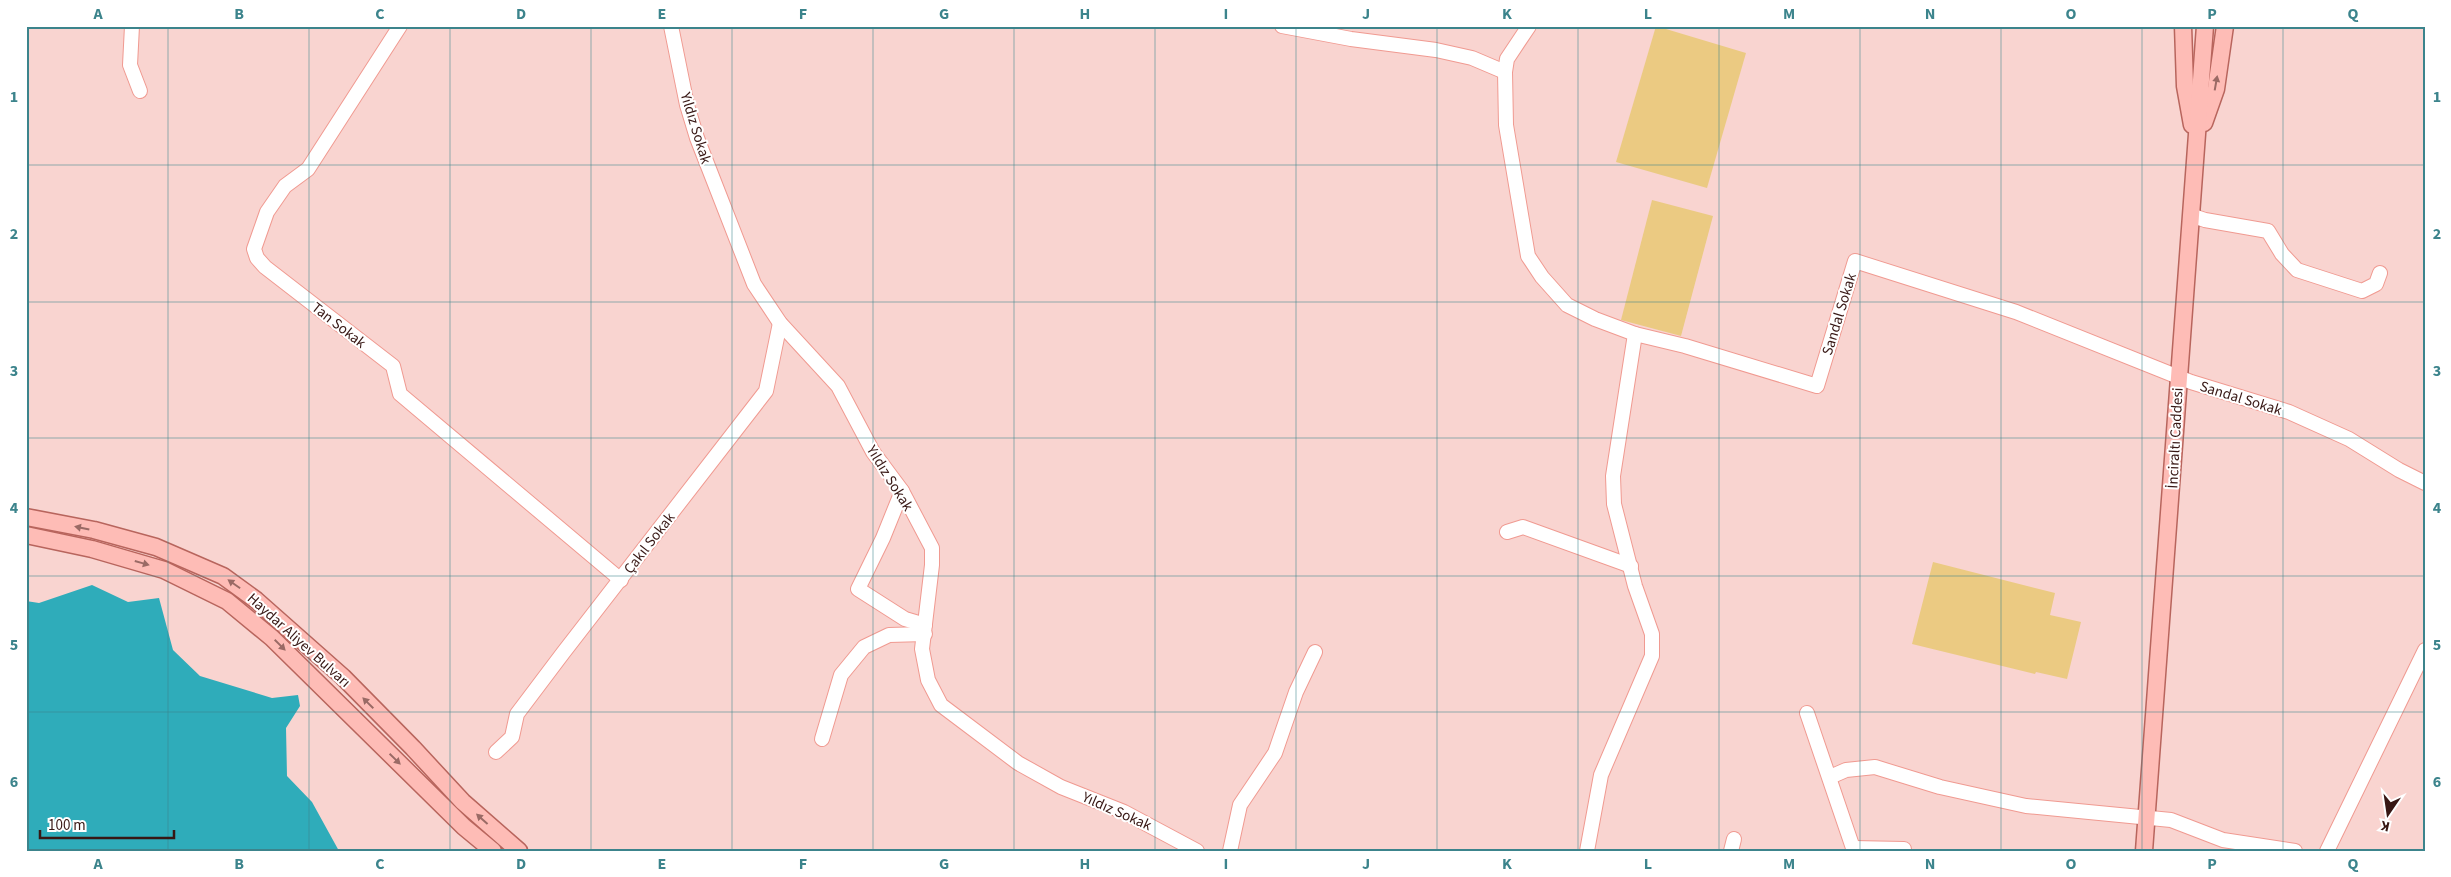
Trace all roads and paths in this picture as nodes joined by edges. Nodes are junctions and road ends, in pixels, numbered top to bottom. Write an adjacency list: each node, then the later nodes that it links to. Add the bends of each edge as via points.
1 (132, 26): 10 (street, via 130,65)
2 (400, 26): 23 (street, Tan Sokak, via 308,169 285,186 267,212 254,249 257,258 393,366 400,394)
3 (671, 26): 14 (street, Yıldız Sokak, via 697,138 754,284)
4 (1282, 26): 9 (street, via 1436,50 1472,58)
5 (1529, 26): 9 (street, Sandal Sokak, via 1507,59)
6 (2183, 26): 11 (main road, via 2185,86)
7 (2206, 26): 11 (main road, İnciraltı Caddesi)
8 (2225, 26): 11 (main road, one-way to 8, via 2216,89)
9 (1505, 72): 15 (street, Sandal Sokak, via 1506,125 1528,256 1567,305)
10 (140, 91)
11 (2196, 146): 12 (main road, İnciraltı Caddesi)
12 (2193, 216): 13 (street, via 2268,231 2297,270 2362,291 2376,284); 16 (main road, İnciraltı Caddesi)
13 (2380, 273)
14 (780, 323): 18 (street, Yıldız Sokak, via 838,386 873,452); 23 (street, Çakıl Sokak, via 766,391)
15 (1635, 334): 16 (street, Sandal Sokak, via 1817,386 1855,261 2016,312); 22 (street, via 1613,476 1614,504)
16 (2179, 376): 17 (street, Sandal Sokak, via 2289,412 2349,439); 31 (main road, İnciraltı Caddesi)
17 (2425, 483)
18 (902, 491): 24 (street, Yıldız Sokak, via 932,548); 24 (street, via 858,589)
19 (26, 517): 34 (main road, Haydar Aliyev Bulvarı, one-way to 19, via 463,802 343,678 256,600 223,576 156,547 94,530)
20 (1507, 532): 22 (street, via 1523,527)
21 (26, 535): 33 (main road, Haydar Aliyev Bulvarı, one-way to 33, via 92,549 164,570 227,601 272,638 464,827)
22 (1631, 566): 37 (street, via 1652,634 1652,656 1601,775)
23 (621, 580): 29 (street, Çakıl Sokak, via 517,714 512,737)
24 (925, 629): 28 (street, via 889,636 864,647 841,676); 35 (street, Yıldız Sokak, via 922,649 928,680 941,705 959,721 1018,763 1061,787 1124,812)
25 (2425, 650): 41 (street)
26 (1315, 652): 36 (street, via 1296,692 1275,753 1240,805)
27 (1807, 713): 30 (street)
28 (822, 740)
29 (496, 752)
30 (1830, 777): 31 (street, via 1846,770 1875,767 1940,787 2026,806); 32 (street)
31 (2146, 817): 39 (main road, İnciraltı Caddesi); 40 (street, via 2171,820 2223,840)
32 (1853, 850): 38 (street)
33 (493, 851)
34 (519, 851)
35 (1197, 851)
36 (1230, 851)
37 (1587, 851)
38 (1904, 851)
39 (2144, 851)
40 (2295, 851)
41 (2327, 851)

